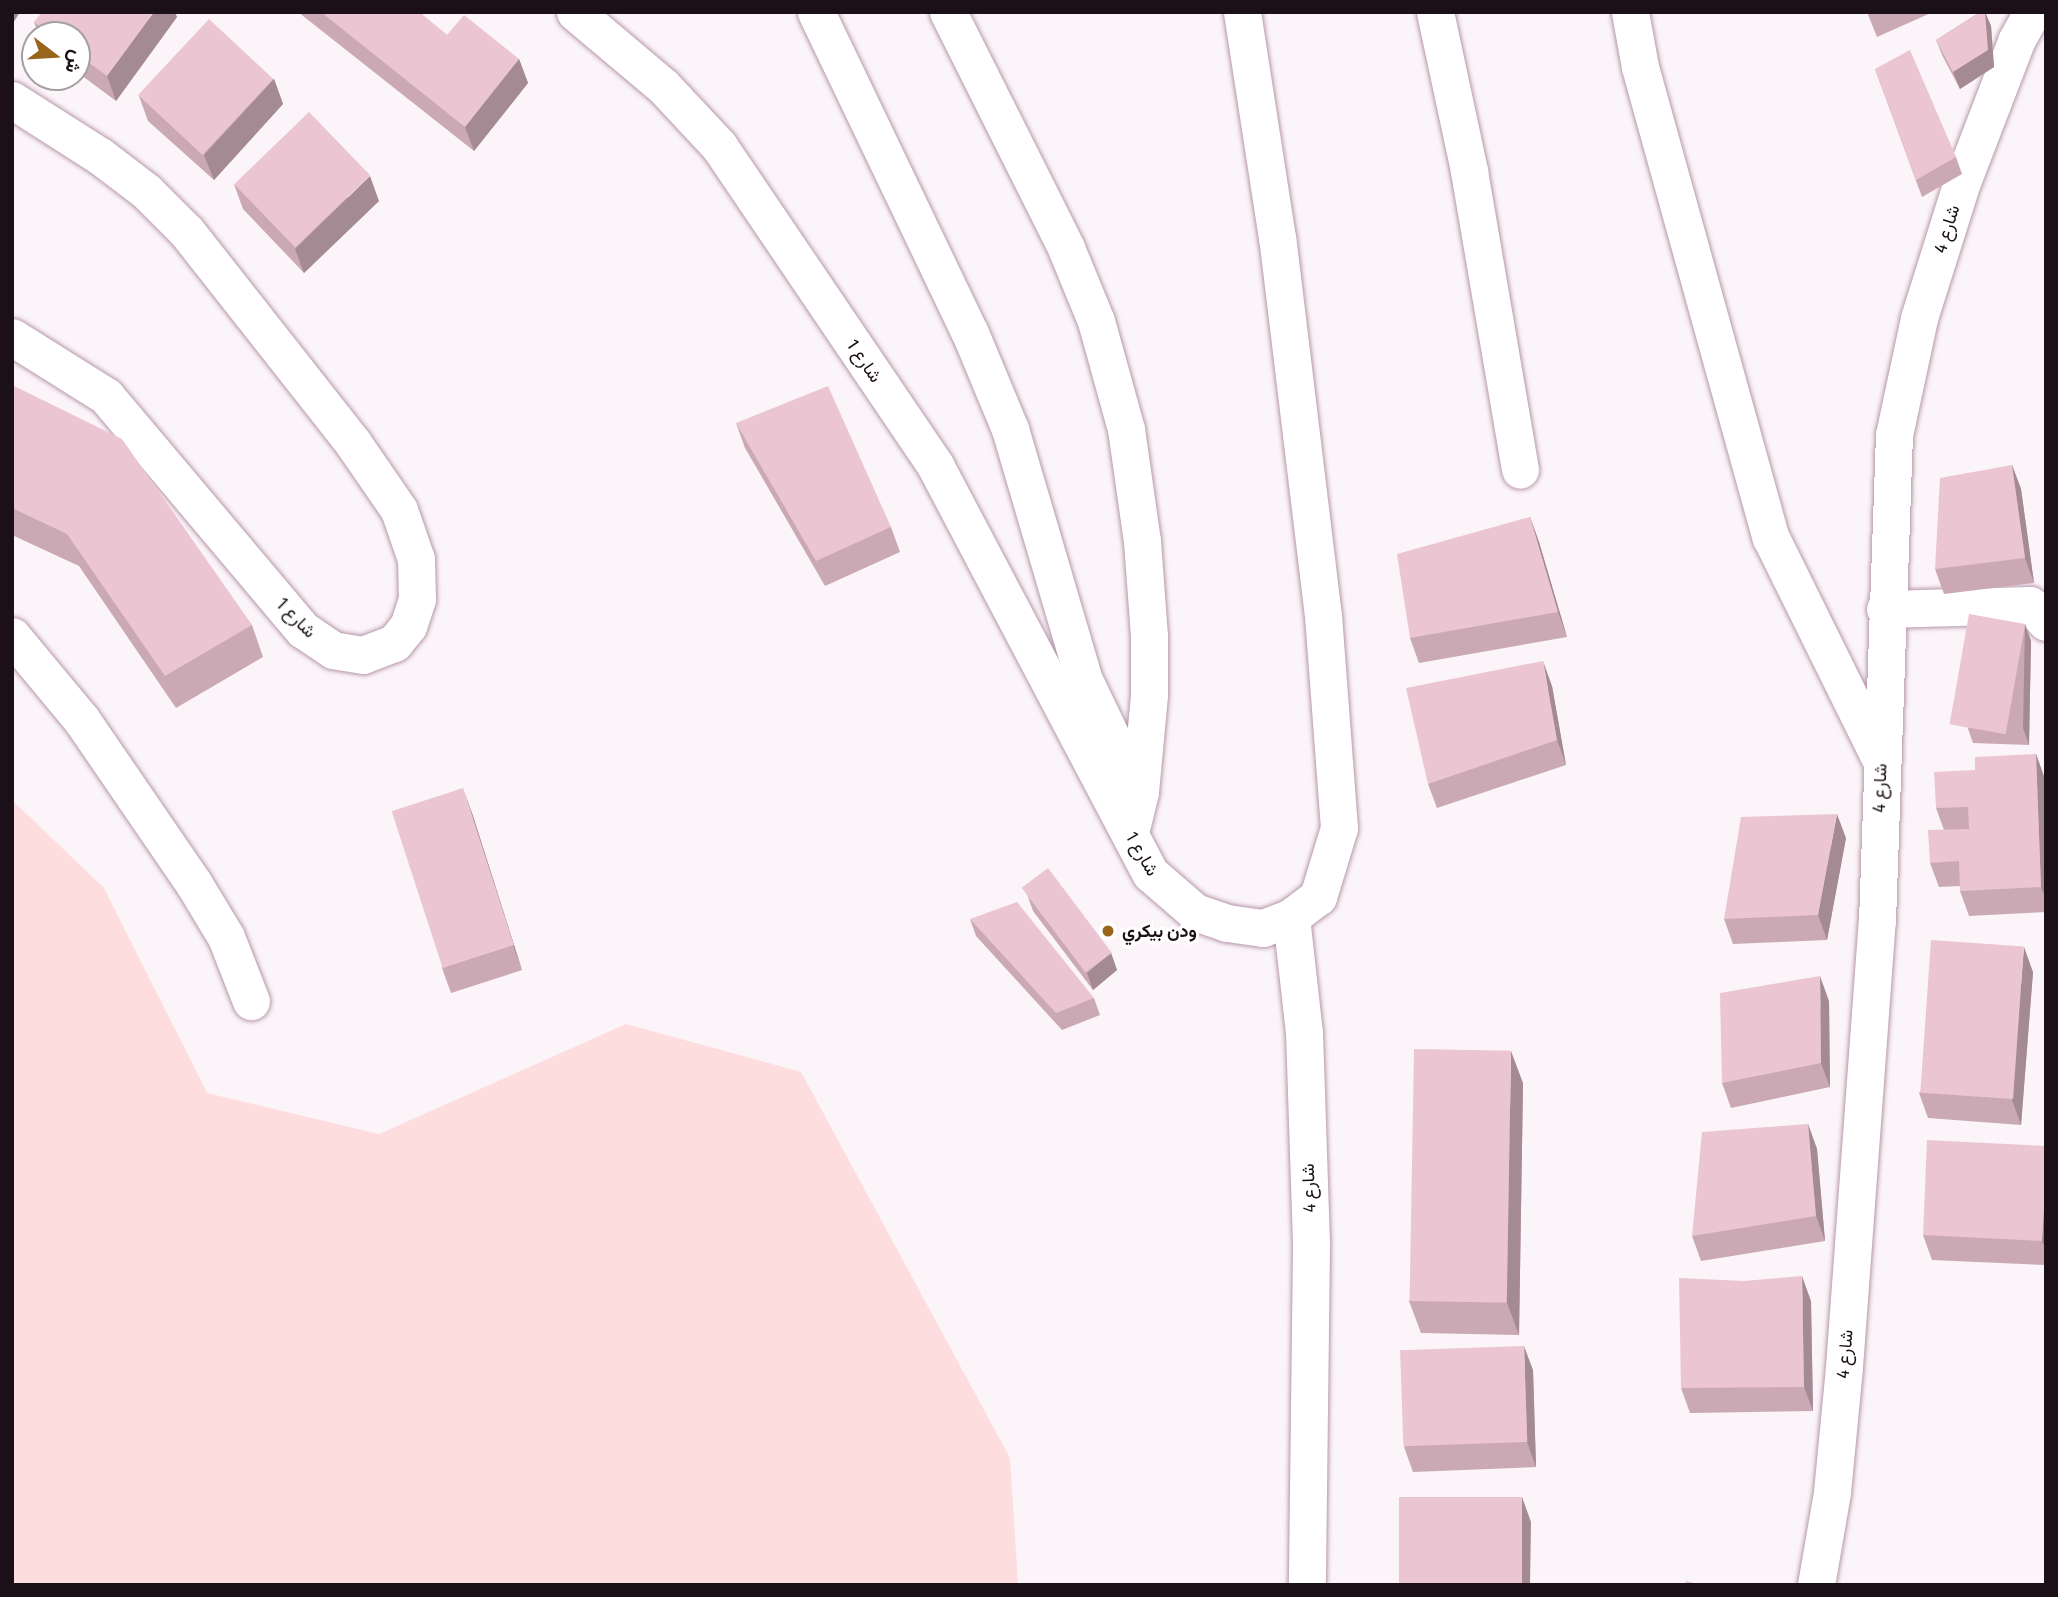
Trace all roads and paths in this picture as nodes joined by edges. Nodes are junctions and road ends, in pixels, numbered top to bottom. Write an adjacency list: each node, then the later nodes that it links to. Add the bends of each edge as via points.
1 (575, 12): 16 (street, شارع 1, via 663,86 737,171 936,467)
2 (816, 12): 15 (street, via 970,332 1010,429 1084,680)
3 (948, 12): 15 (street, via 1066,248 1096,321 1126,429 1142,541 1149,636)
4 (1242, 12): 17 (street, شارع 1, via 1277,239 1322,603 1339,828 1318,897)
5 (1435, 12): 10 (street, via 1469,171)
6 (1630, 12): 14 (street, via 1640,66 1771,538)
7 (2032, 12): 11 (street, شارع 4, via 2016,41 1962,182 1919,318 1894,435)
8 (12, 100): 9 (street, شارع 1, via 100,156 179,224 353,443 400,510 416,559 417,599 408,626 394,643 363,655 332,650 303,630 106,396)
9 (12, 337)
10 (1520, 470)
11 (1885, 609): 12 (street, via 2030,605); 14 (street, شارع 4)
12 (2046, 622)
13 (12, 636): 18 (street, via 81,719 194,884 226,937)
14 (1881, 761): 20 (street, شارع 4, via 1877,921 1844,1367 1832,1492)
15 (1140, 792): 16 (street)
16 (1130, 834): 17 (street, شارع 1, via 1151,874 1195,912 1263,928)
17 (1291, 917): 19 (street, شارع 4, via 1304,1032 1311,1246)
18 (251, 1001)
19 (1307, 1585)
20 (1816, 1585)

